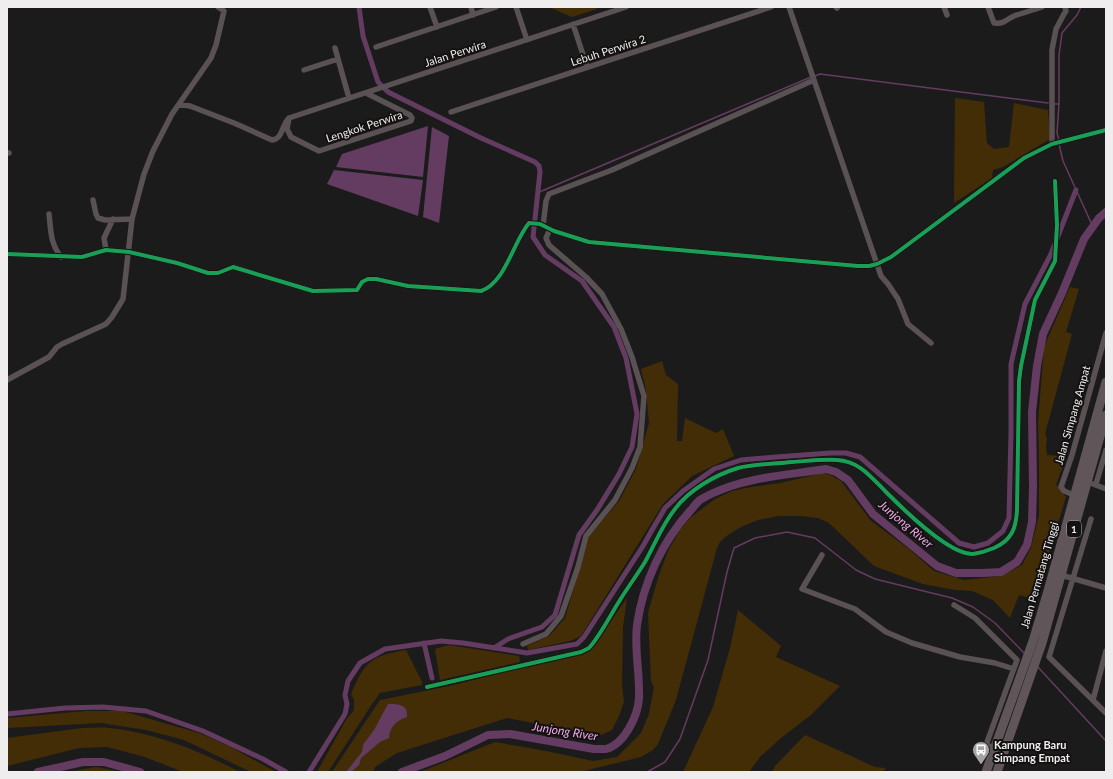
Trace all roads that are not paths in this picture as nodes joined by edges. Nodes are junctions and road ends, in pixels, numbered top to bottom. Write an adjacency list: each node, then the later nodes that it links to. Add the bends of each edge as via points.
1 (218, 7): 28 (street, via 224,11 211,58)
2 (430, 7): 18 (street)
3 (471, 7): 15 (street)
4 (496, 7): 15 (street)
5 (516, 7): 19 (street)
6 (601, 7): 14 (street)
7 (626, 7): 14 (street, Jalan Perwira)
8 (771, 7): 23 (street, Lebuh Perwira 2)
9 (789, 7): 25 (street)
10 (944, 7): 16 (street)
11 (988, 7): 12 (street, via 994,23 1005,23 1012,17)
12 (1042, 7)
13 (1065, 7): 32 (street, via 1066,11 1056,29 1052,50)
14 (604, 14): 17 (street, Jalan Perwira)
15 (473, 15): 18 (street)
16 (946, 15)
17 (573, 24): 19 (street, Jalan Perwira); 23 (street)
18 (437, 27): 20 (street)
19 (527, 40): 26 (street, Jalan Perwira)
20 (376, 47)
21 (335, 48): 22 (street)
22 (338, 59): 24 (street); 27 (street)
23 (587, 67): 29 (street, Lebuh Perwira 2)
24 (304, 70)
25 (813, 80): 38 (street, via 612,170 550,194 546,201); 44 (street)
26 (366, 93): 27 (street, Jalan Perwira); 30 (street, Lengkok Perwira, via 410,115 411,121 319,151 291,137 287,129)
27 (349, 98): 30 (street, Jalan Perwira)
28 (179, 104): 30 (street, via 227,120 272,140 278,139); 37 (street, via 153,151)
29 (452, 112)
30 (289, 118)
31 (1106, 130): 32 (street)
32 (1057, 142): 44 (street, via 1024,158 891,257)
33 (1055, 181): 63 (street, via 1055,261 1035,300 1019,381 1016,523 1011,534 996,547 972,554 945,544 854,463 828,459 737,469 703,485 676,508 589,648 581,652)
34 (93, 200): 36 (street, via 98,218)
35 (49, 214): 43 (street, via 54,248)
36 (113, 219): 37 (street); 40 (street, via 104,238)
37 (132, 219): 41 (street)
38 (542, 225): 39 (street); 41 (street, via 529,223 494,282 481,291 408,286 376,278 362,282 357,290 314,291 233,268 208,273)
39 (550, 229): 44 (street, via 589,242 829,264); 60 (street, via 546,238 549,245 602,294 621,329 644,396 643,417 640,446 632,468 615,500 586,536 561,616 546,634)
40 (106, 250): 41 (street); 43 (street, via 82,257)
41 (129, 252): 47 (street, via 123,299 106,324 62,344 49,357)
42 (7, 254): 43 (street)
43 (61, 257)
44 (877, 264): 46 (street, via 881,276 898,299 908,324)
45 (1106, 334): 53 (street, Jalan Simpang Ampat, via 1061,487)
46 (931, 343)
47 (7, 380)
48 (1106, 382): 53 (highway, Jalan Permatang Tinggi / 1)
49 (1106, 415): 51 (highway, Jalan Permatang Tinggi / 1)
50 (1106, 450): 51 (street)
51 (1091, 483): 52 (street); 56 (highway, Jalan Permatang Tinggi / 1)
52 (1106, 489)
53 (1074, 495): 66 (highway, Jalan Permatang Tinggi / 1, via 1032,641)
54 (1091, 519): 57 (street)
55 (822, 555): 62 (street, via 802,589 854,609 886,632 912,643 960,657)
56 (1061, 575): 57 (street); 68 (highway, Jalan Permatang Tinggi / 1, via 1042,643)
57 (1072, 578): 58 (street); 64 (street, via 1049,657)
58 (1106, 588)
59 (954, 605): 62 (street, via 975,618 1017,660)
60 (522, 644)
61 (1106, 651): 64 (street)
62 (1014, 668): 66 (street, via 986,745)
63 (427, 687)
64 (1093, 700): 65 (street)
65 (1106, 713)
66 (991, 749): 67 (highway, Jalan Permatang Tinggi / 1)
67 (986, 772)
68 (998, 772)

